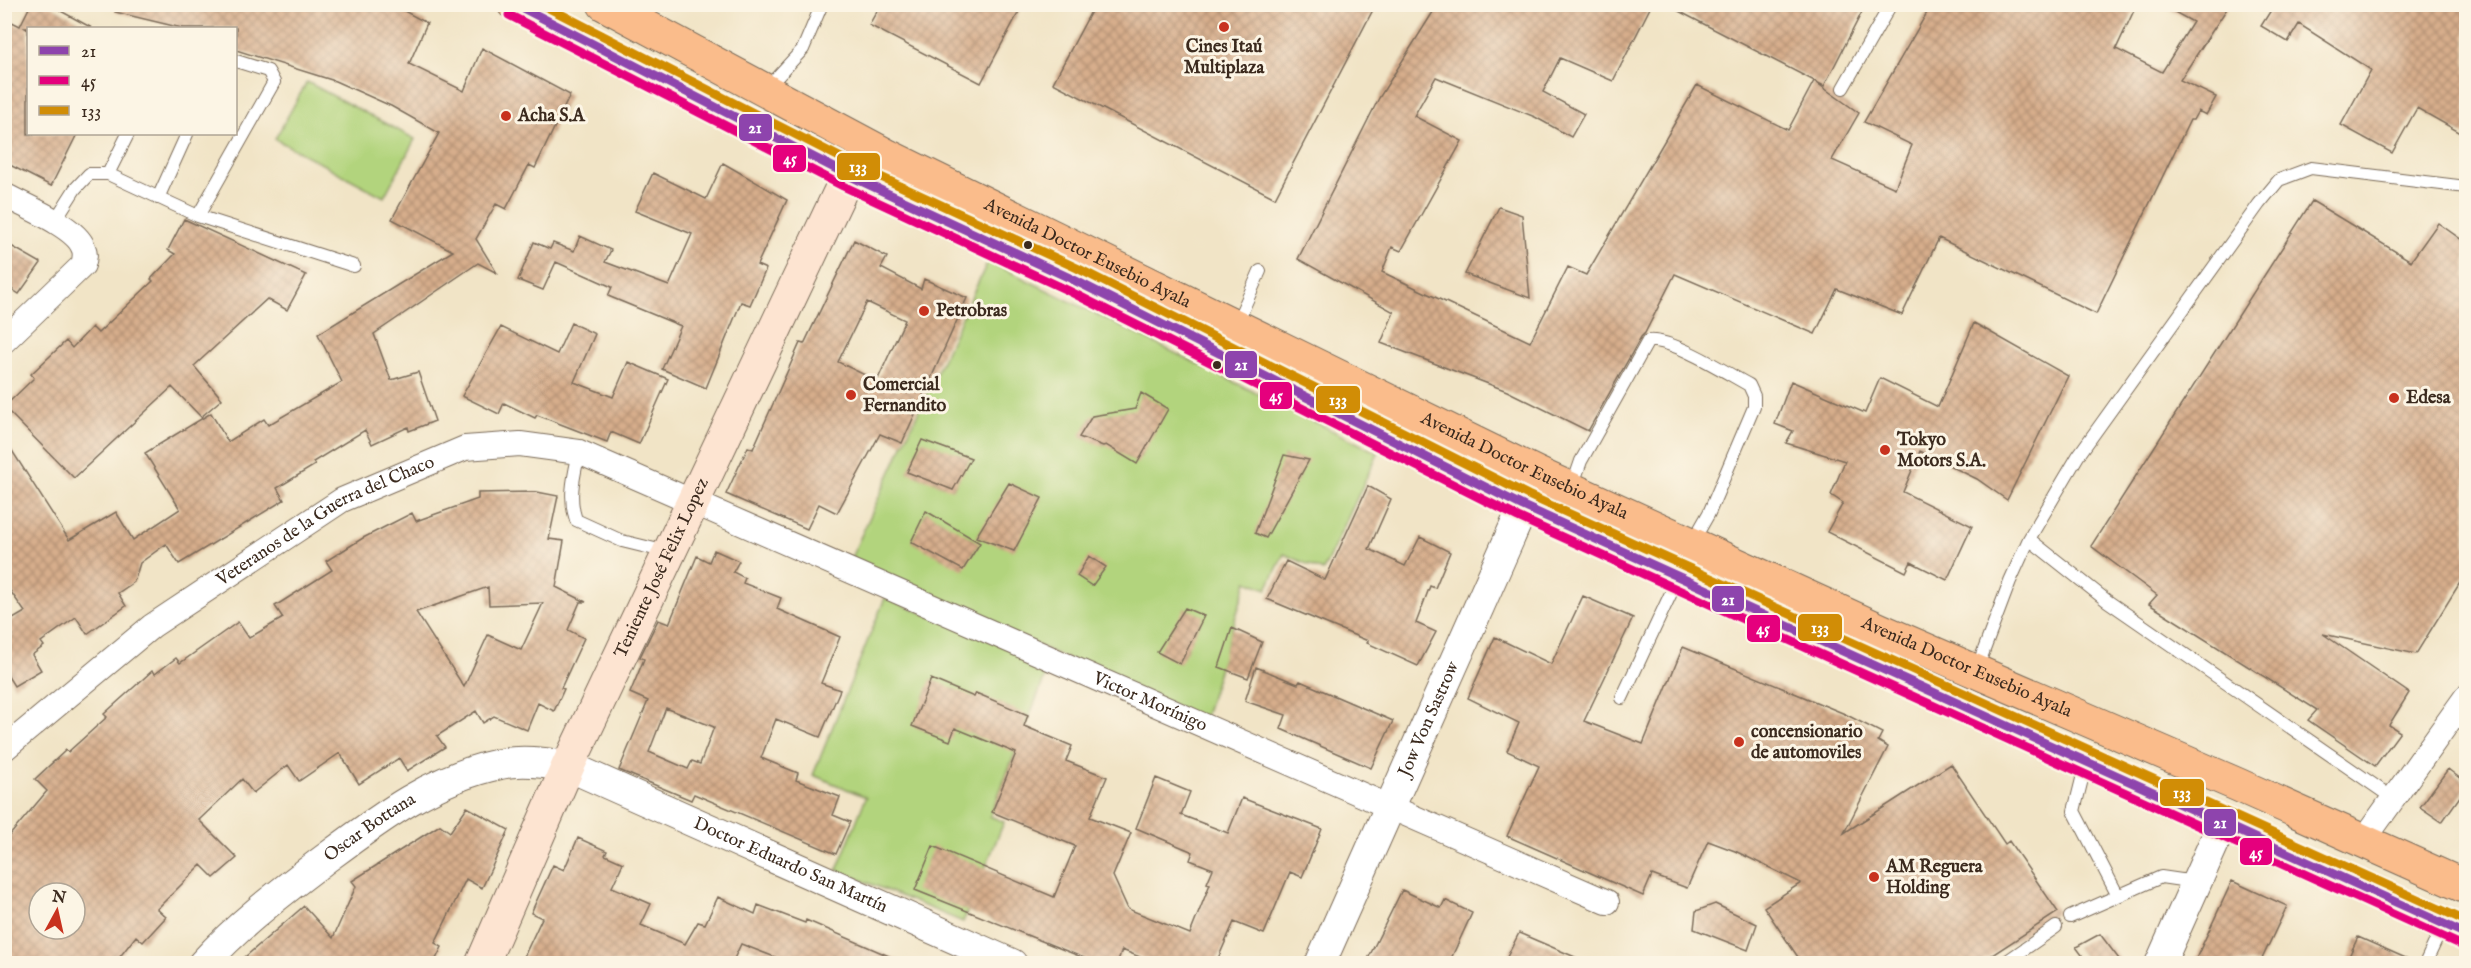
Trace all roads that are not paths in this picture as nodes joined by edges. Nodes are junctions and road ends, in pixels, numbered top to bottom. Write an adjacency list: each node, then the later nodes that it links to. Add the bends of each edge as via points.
1 (514, 4): 11 (highway, Avenida Doctor Eusebio Ayala)
2 (604, 4): 7 (highway, Avenida Doctor Eusebio Ayala)
3 (822, 4): 7 (lane, via 803,49)
4 (1890, 4): 6 (lane)
5 (237, 61): 15 (lane, via 268,71 274,82)
6 (1843, 88)
7 (765, 90): 20 (highway, Avenida Doctor Eusebio Ayala, via 886,155)
8 (128, 135): 10 (lane)
9 (187, 135): 14 (lane)
10 (108, 174): 14 (lane); 16 (lane, via 88,174)
11 (848, 175): 19 (highway, Avenida Doctor Eusebio Ayala); 25 (main road, Teniente José Felix Lopez)
12 (2466, 187): 27 (lane, via 2311,168 2279,180 2078,456)
13 (4, 195): 16 (street)
14 (158, 198): 15 (lane)
15 (198, 216): 17 (lane)
16 (54, 222): 21 (street, via 83,244 83,265)
17 (354, 266)
18 (1260, 271): 20 (lane)
19 (1072, 279): 20 (lane, via 1088,275 1214,334); 26 (highway, Avenida Doctor Eusebio Ayala)
20 (1236, 326): 23 (highway, Avenida Doctor Eusebio Ayala)
21 (4, 341)
22 (579, 452): 25 (street, Veteranos de la Guerra del Chaco); 29 (lane, via 572,488 576,520 622,541); 34 (street, Veteranos de la Guerra del Chaco, via 520,444 465,448 342,500 152,626)
23 (1538, 474): 24 (highway, Avenida Doctor Eusebio Ayala); 26 (street, Jow Von Sastrow)
24 (1571, 489): 28 (highway, Avenida Doctor Eusebio Ayala); 28 (lane, via 1581,462 1648,340 1659,339 1749,385 1754,396 1750,418)
25 (692, 500): 29 (main road, Teniente José Felix Lopez); 39 (street, Victor Morínigo)
26 (1523, 506): 30 (highway, Avenida Doctor Eusebio Ayala); 39 (street, Jow Von Sastrow)
27 (2029, 539): 31 (lane); 37 (lane, via 2106,600)
28 (1692, 544): 31 (highway, Avenida Doctor Eusebio Ayala)
29 (668, 552): 36 (main road, Teniente José Felix Lopez)
30 (1678, 577): 33 (lane); 35 (highway, Avenida Doctor Eusebio Ayala)
31 (1976, 671): 41 (highway, Avenida Doctor Eusebio Ayala)
32 (2466, 697): 37 (street)
33 (1622, 698)
34 (4, 749)
35 (2086, 763): 38 (highway, Avenida Doctor Eusebio Ayala); 44 (lane, via 2074,811)
36 (568, 766): 49 (street, Oscar Bottana, via 502,763 420,793 267,903); 50 (main road, Teniente José Felix Lopez); 51 (street, Doctor Eduardo San Martín)
37 (2394, 799): 41 (street)
38 (2169, 801): 40 (highway, Avenida Doctor Eusebio Ayala); 41 (highway, via 2199,796 2346,862)
39 (1388, 808): 45 (street, Victor Morínigo); 52 (street, Jow Von Sastrow)
40 (2222, 825): 42 (street); 48 (highway, Avenida Doctor Eusebio Ayala)
41 (2363, 841): 43 (highway, Avenida Doctor Eusebio Ayala)
42 (2196, 882): 44 (lane, via 2162,877); 54 (street)
43 (2466, 886)
44 (2118, 896): 46 (lane)
45 (1607, 902)
46 (2070, 917)
47 (2055, 927): 53 (lane)
48 (2455, 929): 55 (lane)
49 (204, 963)
50 (482, 963)
51 (1012, 963)
52 (1320, 963)
53 (2003, 963)
54 (2160, 963)
55 (2425, 963)

